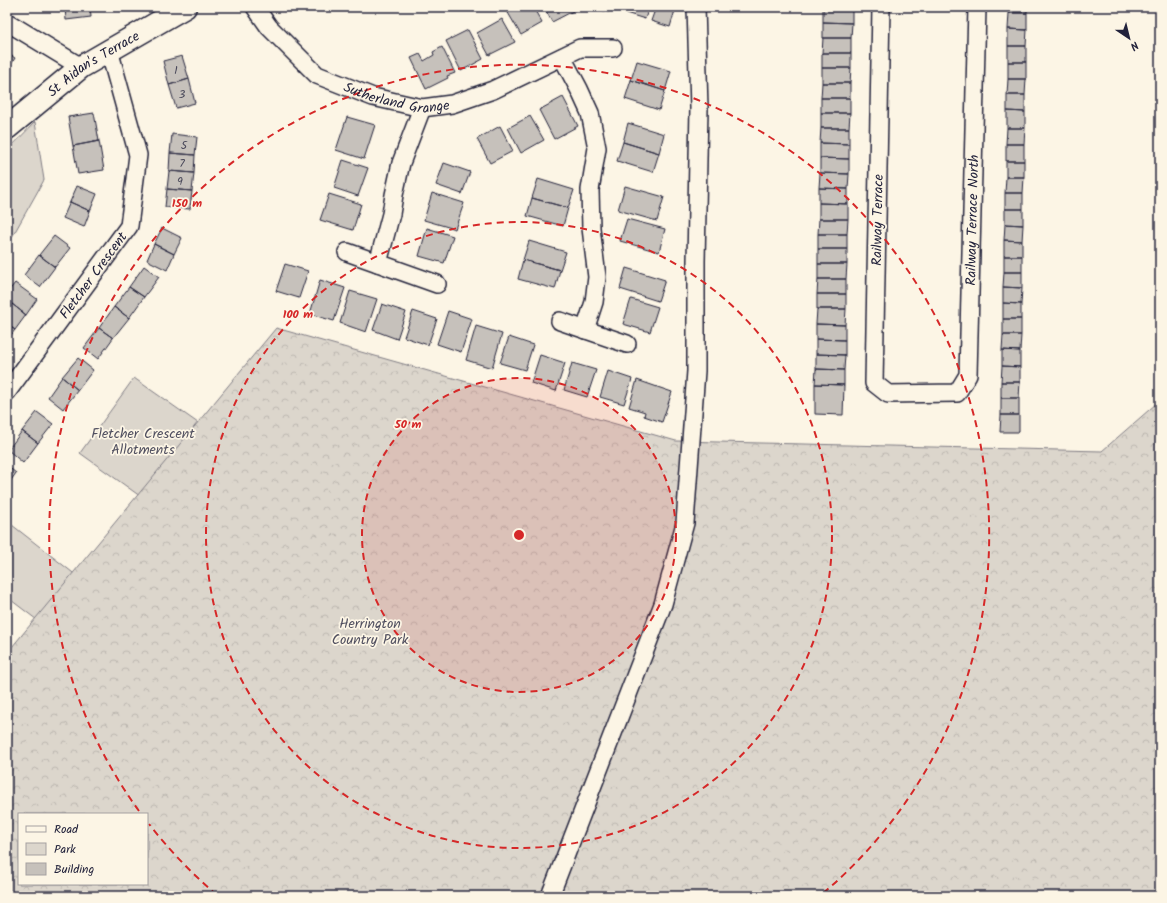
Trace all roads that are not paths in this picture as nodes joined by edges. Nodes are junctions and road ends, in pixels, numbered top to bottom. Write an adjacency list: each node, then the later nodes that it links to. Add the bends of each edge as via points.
1 (185, 7): 8 (main road, St Aidan's Terrace)
2 (255, 7): 11 (street, Sutherland Grange, via 269,27 317,75 374,98)
3 (696, 7): 21 (street, via 699,108 696,371 685,523 663,604)
4 (881, 7): 20 (street, Railway Terrace, via 874,383 888,394)
5 (977, 7): 20 (street, Railway Terrace North, via 968,374 957,393)
6 (7, 22): 10 (street)
7 (612, 48): 9 (street, Sutherland Grange, via 580,48)
8 (109, 50): 10 (main road, St Aidan's Terrace); 19 (street, Fletcher Crescent, via 138,155 129,226)
9 (562, 57): 11 (street, Sutherland Grange, via 493,90 452,104); 17 (street, via 590,113 597,148 590,190 591,228 597,277 594,302)
10 (81, 67): 12 (main road, St Aidan's Terrace)
11 (422, 108): 14 (street, via 401,163)
12 (7, 128)
13 (347, 252): 14 (street)
14 (378, 263): 15 (street)
15 (438, 284)
16 (560, 321): 17 (street)
17 (585, 330): 18 (street)
18 (627, 344)
19 (7, 392)
20 (920, 393)
21 (550, 896)

